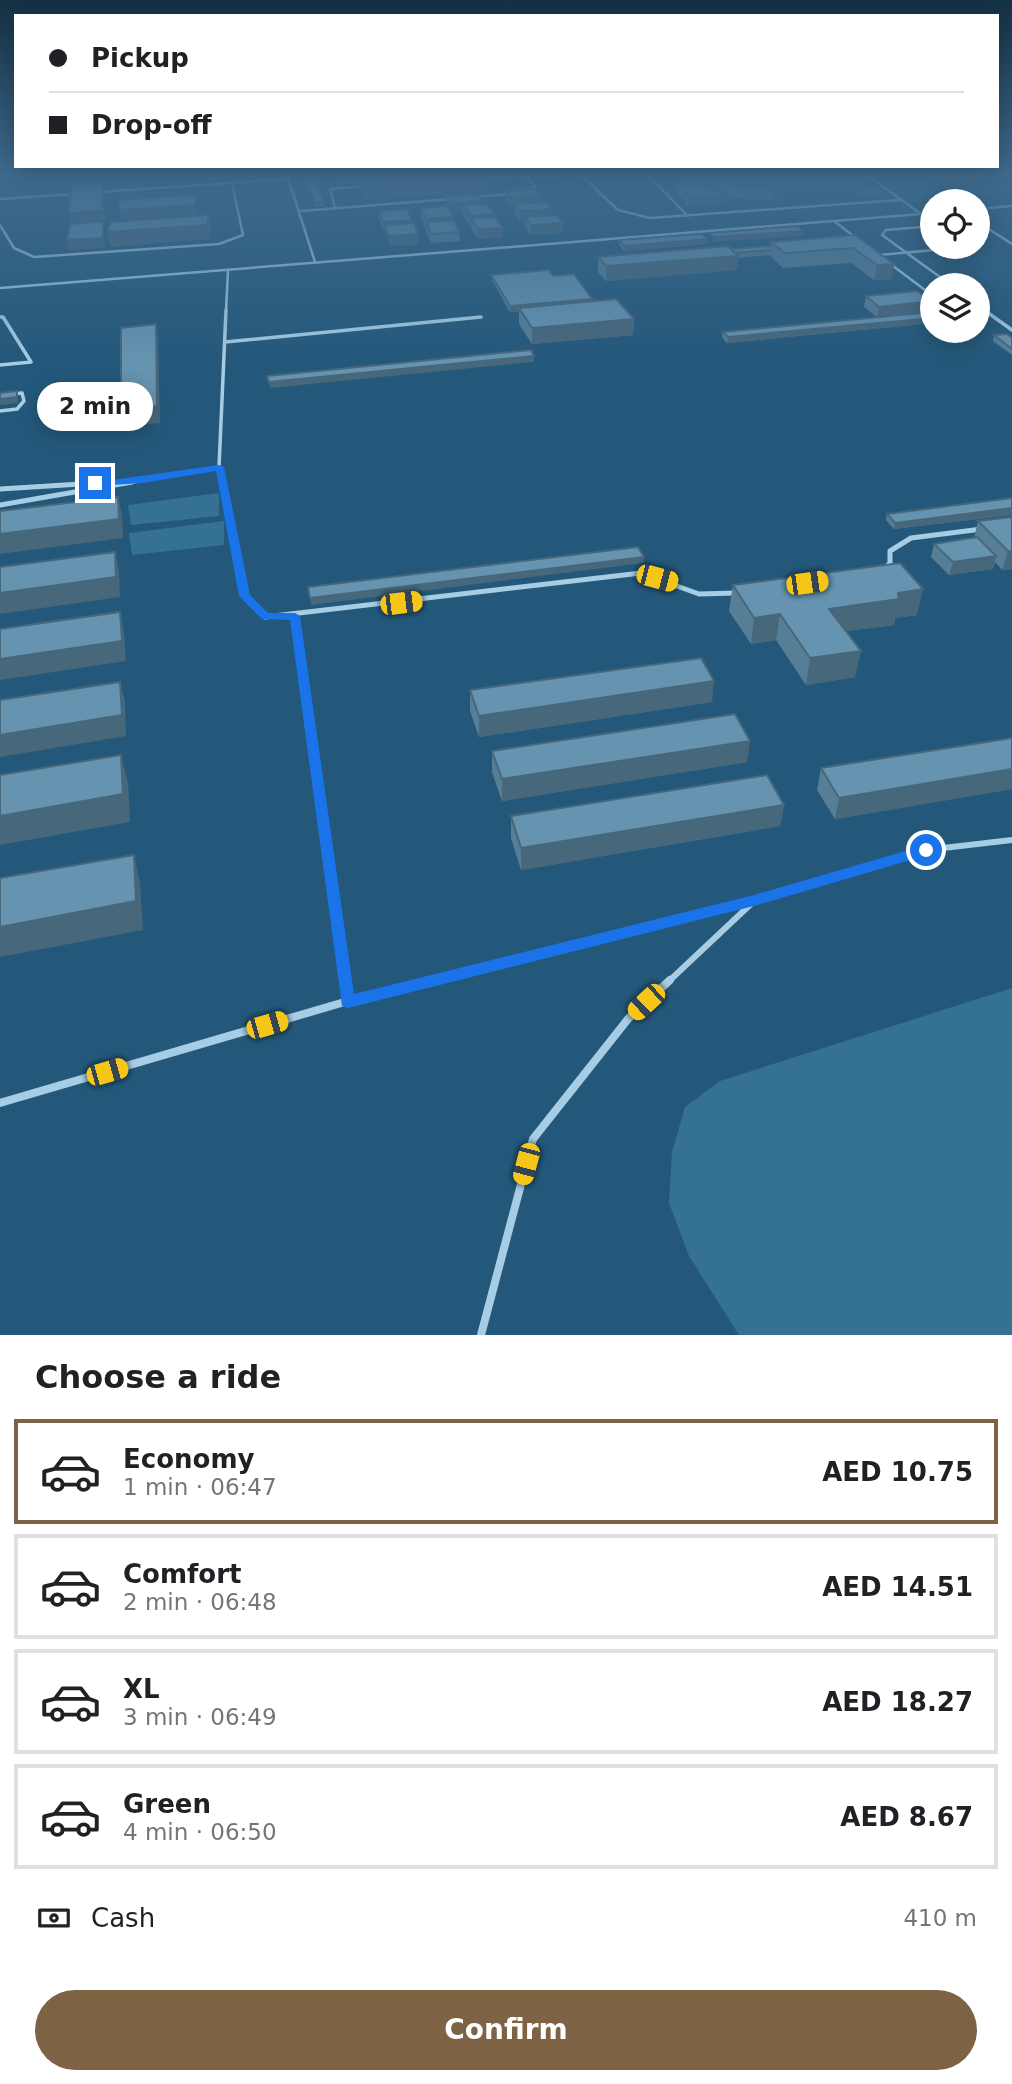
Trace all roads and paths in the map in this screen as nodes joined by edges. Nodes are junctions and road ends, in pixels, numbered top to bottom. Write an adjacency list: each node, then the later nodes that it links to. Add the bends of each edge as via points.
1 (7, 237): 2 (lane, via 14,248 34,257 219,244)
2 (237, 237)
3 (308, 237): 12 (lane)
4 (620, 237): 12 (lane)
5 (856, 237): 7 (lane)
6 (887, 237): 10 (lane)
7 (861, 241)
8 (870, 248): 11 (lane)
9 (920, 251): 10 (lane)
10 (905, 252): 11 (lane); 14 (lane)
11 (879, 255): 15 (lane)
12 (315, 262): 13 (lane)
13 (228, 270): 16 (lane); 21 (lane)
14 (934, 273)
15 (920, 286)
16 (0, 288)
17 (990, 315): 20 (lane)
18 (0, 317): 22 (lane, via 31,362)
19 (481, 317): 21 (lane)
20 (1012, 330)
21 (225, 342): 25 (lane)
22 (0, 365)
23 (0, 395): 24 (lane, via 22,393 24,401 17,409)
24 (0, 411)
25 (219, 467): 26 (lane); 32 (lane, via 244,596 265,617)
26 (143, 480): 27 (lane); 28 (lane)
27 (0, 489)
28 (0, 505)
29 (989, 528): 30 (lane, via 911,538 890,551 890,563)
30 (881, 572)
31 (747, 592): 32 (lane, via 699,594 641,573)
32 (295, 616): 35 (lane)
33 (1012, 840): 34 (lane, via 926,850)
34 (754, 900): 35 (lane); 37 (lane, via 628,1019 533,1139)
35 (348, 1002): 36 (lane)
36 (0, 1103)
37 (481, 1335)

